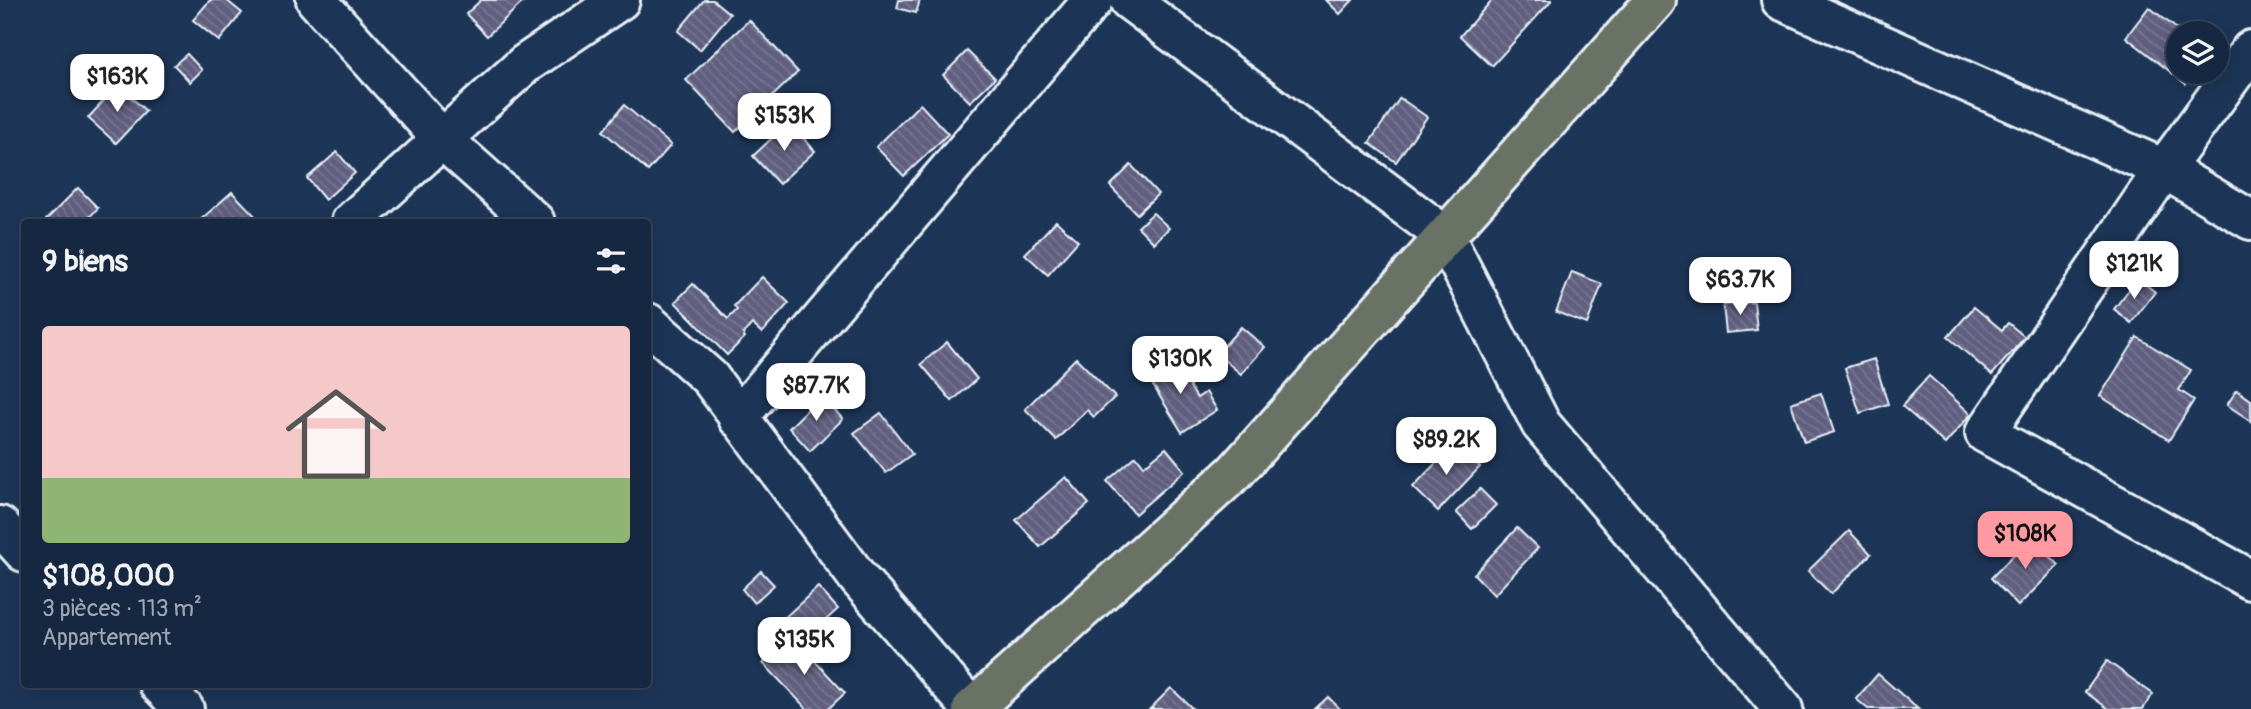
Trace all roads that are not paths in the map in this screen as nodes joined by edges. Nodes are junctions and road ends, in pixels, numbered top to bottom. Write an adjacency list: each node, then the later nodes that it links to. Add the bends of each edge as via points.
1 (316, 0): 8 (street)
2 (620, 0): 8 (street, via 525,64)
3 (1093, 0): 15 (street)
4 (1129, 0): 13 (street)
5 (1656, 0): 13 (main road)
6 (1781, 0): 9 (street)
7 (2251, 50): 9 (street)
8 (442, 139): 10 (street); 11 (street)
9 (2164, 169): 12 (street); 16 (street, via 1985,433)
10 (354, 219)
11 (532, 219)
12 (2251, 220)
13 (1444, 235): 19 (main road, via 1235,472); 20 (street, via 1541,424)
14 (651, 326): 15 (street, via 709,378)
15 (738, 418): 19 (street, via 858,578)
16 (2251, 580)
17 (163, 688): 18 (street)
18 (184, 709)
19 (972, 709)
20 (1783, 709)

